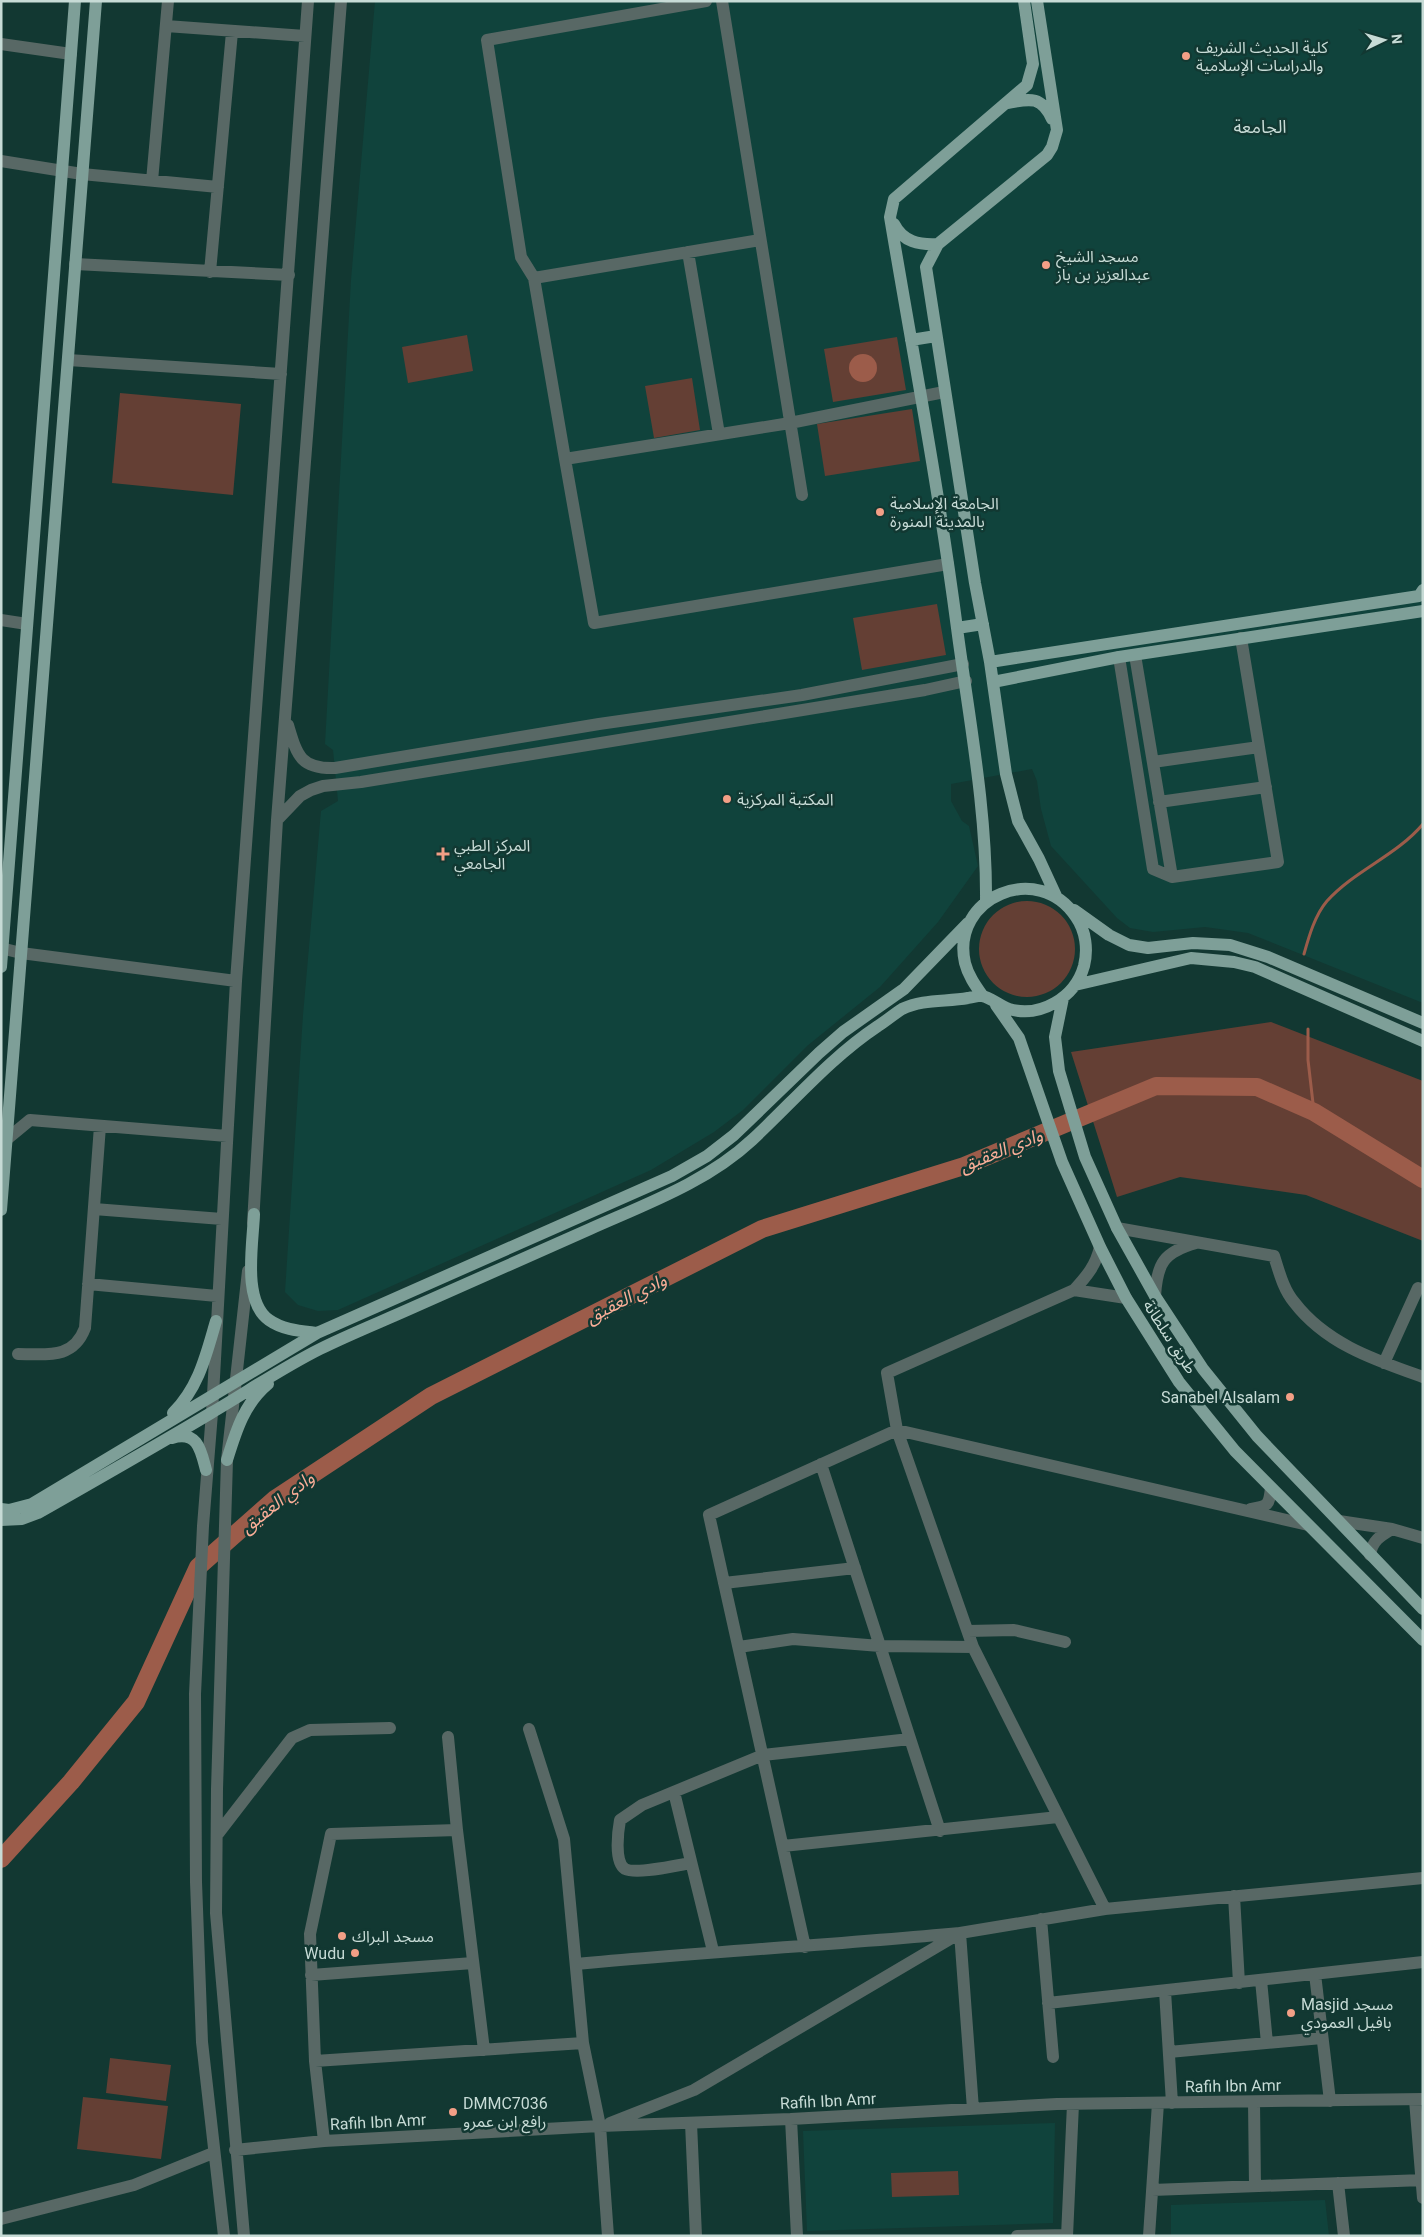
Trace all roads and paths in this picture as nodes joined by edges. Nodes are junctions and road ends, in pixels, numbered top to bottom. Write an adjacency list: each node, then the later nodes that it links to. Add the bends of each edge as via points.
1 (75, 1): 14 (main road)
2 (96, 1): 19 (main road)
3 (168, 1): 10 (street)
4 (308, 1): 12 (street)
5 (341, 1): 54 (street)
6 (706, 1): 29 (street, via 487,40 521,257)
7 (722, 1): 23 (street)
8 (1024, 1): 15 (main road, via 1034,64 1027,85)
9 (1037, 1): 16 (main road)
10 (166, 26): 11 (street); 20 (street)
11 (232, 32): 12 (street); 21 (street)
12 (305, 36): 28 (street)
13 (1, 44): 14 (street)
14 (71, 54): 18 (main road)
15 (1007, 103): 16 (main road, via 1031,99 1047,107); 22 (main road, via 894,199)
16 (1057, 130): 24 (main road, via 1047,155)
17 (1, 161): 18 (street)
18 (62, 171): 19 (street); 44 (main road)
19 (82, 174): 20 (street); 26 (main road)
20 (152, 181): 21 (street)
21 (218, 187): 27 (street)
22 (890, 217): 24 (main road, via 899,234 910,241); 31 (main road)
23 (760, 240): 25 (street); 36 (street)
24 (938, 244): 30 (main road, via 926,267)
25 (688, 252): 29 (street); 37 (street)
26 (75, 264): 27 (street); 32 (main road)
27 (210, 272): 28 (street)
28 (289, 275): 33 (street)
29 (534, 278): 38 (street)
30 (936, 336): 31 (main road); 34 (main road)
31 (911, 340): 35 (main road)
32 (68, 360): 33 (street); 67 (main road)
33 (281, 374): 69 (street)
34 (944, 392): 35 (street); 45 (main road)
35 (922, 397): 36 (street); 40 (main road)
36 (790, 423): 37 (street); 39 (street)
37 (719, 434): 38 (street)
38 (565, 459): 40 (street, via 594,623)
39 (802, 495)
40 (948, 564): 46 (main road)
41 (1423, 590): 50 (main road, via 1419,596)
42 (1423, 611): 47 (main road)
43 (1, 620): 44 (street)
44 (28, 624): 66 (main road)
45 (983, 624): 46 (main road); 50 (main road)
46 (957, 628): 51 (main road)
47 (1240, 638): 48 (main road); 55 (street)
48 (1135, 655): 49 (main road); 56 (street)
49 (1119, 657): 53 (main road); 62 (street, via 1153,869)
50 (990, 662): 53 (main road)
51 (963, 664): 52 (main road); 57 (street, via 802,694)
52 (966, 680): 58 (street, via 925,690); 64 (main road, via 980,789)
53 (992, 682): 63 (main road, via 1006,774 1018,820)
54 (285, 716): 57 (street, via 302,760 316,768); 61 (street)
55 (1259, 747): 56 (street); 59 (street)
56 (1153, 762): 60 (street)
57 (360, 764): 58 (street)
58 (361, 782): 61 (street, via 311,790 300,796)
59 (1266, 787): 60 (street); 62 (street, via 1278,862)
60 (1159, 802): 62 (street)
61 (277, 820): 81 (street)
62 (1172, 876)
63 (1061, 900): 64 (main road, via 1030,888 1012,890); 70 (main road, via 1077,917 1084,934 1086,952 1083,969); 74 (main road, via 1129,946 1148,948 1193,943 1230,946 1268,957)
64 (986, 902): 65 (main road)
65 (974, 916): 71 (main road, via 964,942 964,961 970,979); 93 (main road, via 904,990 819,1053 734,1135 707,1156 672,1176)
66 (2, 948): 67 (street); 68 (main road)
67 (21, 953): 69 (street); 78 (main road)
68 (1, 966)
69 (236, 981): 77 (street)
70 (1075, 985): 72 (main road); 75 (main road, via 1191,958 1234,962 1255,967)
71 (982, 995): 73 (main road); 95 (main road, via 922,1003 903,1009 832,1060 744,1147 678,1190)
72 (1063, 998): 73 (main road, via 1048,1007 1030,1011); 83 (main road, طريق سلطانة, via 1055,1037 1059,1071 1085,1156)
73 (996, 1004): 85 (main road, طريق سلطانة, via 1019,1038 1062,1162)
74 (1423, 1023)
75 (1423, 1041)
76 (100, 1126): 77 (street); 78 (street, via 30,1120); 79 (street)
77 (227, 1136): 82 (street)
78 (7, 1139): 80 (main road)
79 (94, 1208): 82 (street); 86 (street)
80 (1, 1210)
81 (254, 1214): 93 (main road, via 252,1288 255,1301 270,1321 293,1330); 98 (street)
82 (222, 1219): 89 (street)
83 (1117, 1228): 84 (street); 90 (main road, طريق سلطانة)
84 (1199, 1242): 90 (street, via 1170,1253 1162,1262 1156,1278); 96 (street, via 1274,1256 1293,1301 1309,1319 1352,1350)
85 (1100, 1246): 88 (street, via 1095,1264); 91 (main road, طريق سلطانة)
86 (88, 1284): 89 (street); 94 (street, via 85,1328 81,1339 62,1353)
87 (1418, 1288): 96 (street)
88 (1074, 1290): 91 (street); 102 (street, via 887,1373)
89 (217, 1296): 92 (street)
90 (1155, 1296): 112 (main road, طريق سلطانة, via 1203,1369 1258,1436)
91 (1126, 1298): 108 (main road, طريق سلطانة, via 1179,1382)
92 (216, 1321): 99 (street); 103 (main road, via 191,1393)
93 (317, 1333): 98 (main road)
94 (18, 1354)
95 (294, 1362): 100 (main road); 105 (main road, via 250,1403 240,1418)
96 (1384, 1363): 97 (street)
97 (1423, 1377)
98 (236, 1380): 99 (main road); 100 (street)
99 (213, 1394): 101 (street); 103 (main road)
100 (234, 1400): 101 (main road); 105 (street)
101 (212, 1413): 104 (main road); 107 (street)
102 (897, 1430): 106 (street); 110 (street); 120 (street)
103 (152, 1432): 109 (main road, via 32,1504)
104 (160, 1443): 107 (main road, via 175,1437 190,1438 200,1447); 111 (main road, via 38,1513 22,1519)
105 (228, 1460): 135 (street)
106 (821, 1464): 117 (street); 118 (street, via 709,1515)
107 (206, 1470): 173 (street, via 195,1694 196,1882 202,2042)
108 (1271, 1488): 110 (street, via 1265,1507); 113 (main road, طريق سلطانة)
109 (1, 1509)
110 (1246, 1510): 113 (street)
111 (1, 1520)
112 (1339, 1520): 114 (street); 116 (main road, طريق سلطانة)
113 (1308, 1524): 121 (main road, طريق سلطانة)
114 (1392, 1529): 115 (street); 116 (street, via 1372,1545)
115 (1423, 1538)
116 (1370, 1555): 119 (main road, طريق سلطانة)
117 (855, 1568): 118 (street); 123 (street)
118 (724, 1583): 124 (street)
119 (1423, 1609)
120 (968, 1631): 122 (street, via 1014,1630); 125 (street)
121 (1423, 1640)
122 (1065, 1642)
123 (880, 1646): 124 (street, via 793,1639); 125 (street); 129 (street)
124 (739, 1647): 130 (street)
125 (973, 1647): 132 (street)
126 (390, 1728): 135 (street, via 310,1730 292,1738)
127 (529, 1729): 147 (street, via 564,1839)
128 (448, 1738): 133 (street)
129 (910, 1739): 130 (street); 134 (street)
130 (763, 1755): 131 (street); 136 (street)
131 (674, 1792): 137 (street); 137 (street, via 642,1805 620,1820 616,1836 620,1864 625,1869 638,1871)
132 (1058, 1817): 134 (street); 140 (street)
133 (457, 1830): 146 (street); 148 (street, via 331,1834 310,1934)
134 (940, 1831): 136 (street)
135 (217, 1835): 172 (street, via 216,1913)
136 (783, 1846): 143 (street)
137 (691, 1863): 144 (street)
138 (1423, 1878): 139 (street)
139 (1234, 1896): 140 (street); 151 (street)
140 (1105, 1909): 141 (street)
141 (1041, 1919): 142 (street); 153 (street)
142 (960, 1933): 143 (street); 167 (street); 170 (street, via 694,2090)
143 (805, 1947): 144 (street)
144 (713, 1951): 147 (street)
145 (1423, 1962): 149 (street)
146 (473, 1963): 148 (street); 157 (street)
147 (576, 1964): 155 (street)
148 (311, 1974): 160 (street)
149 (1315, 1974): 150 (street); 154 (street)
150 (1261, 1980): 151 (street); 156 (street)
151 (1239, 1982): 152 (street)
152 (1165, 1991): 153 (street); 158 (street)
153 (1048, 2004): 159 (street)
154 (1322, 2038): 156 (street); 162 (street)
155 (583, 2043): 157 (street); 170 (street)
156 (1267, 2043): 158 (street)
157 (484, 2050): 160 (street)
158 (1169, 2052): 165 (street)
159 (1053, 2057)
160 (315, 2061): 171 (street)
161 (1419, 2100): 162 (street, Rafih Ibn Amr); 174 (street)
162 (1330, 2101): 163 (street, Rafih Ibn Amr)
163 (1254, 2102): 165 (street, Rafih Ibn Amr); 176 (street)
164 (1158, 2103): 165 (street, Rafih Ibn Amr); 166 (street, Rafih Ibn Amr); 177 (street)
165 (1172, 2103)
166 (1073, 2104): 167 (street, Rafih Ibn Amr); 180 (street)
167 (973, 2109): 168 (street, Rafih Ibn Amr)
168 (791, 2119): 169 (street, Rafih Ibn Amr); 185 (street)
169 (691, 2123): 170 (street, Rafih Ibn Amr); 184 (street)
170 (600, 2126): 171 (street, Rafih Ibn Amr); 183 (street)
171 (324, 2141): 172 (street, Rafih Ibn Amr)
172 (235, 2150): 182 (street)
173 (213, 2153): 179 (street, via 134,2185); 181 (street)
174 (1422, 2180): 175 (street); 178 (street)
175 (1338, 2183): 176 (street); 188 (street)
176 (1255, 2186): 177 (street)
177 (1152, 2190): 187 (street)
178 (1423, 2198)
179 (1, 2219)
180 (1067, 2235): 186 (street)
181 (224, 2236)
182 (244, 2236)
183 (608, 2236)
184 (696, 2236)
185 (797, 2236)
186 (1017, 2236)
187 (1149, 2236)
188 (1344, 2236)

